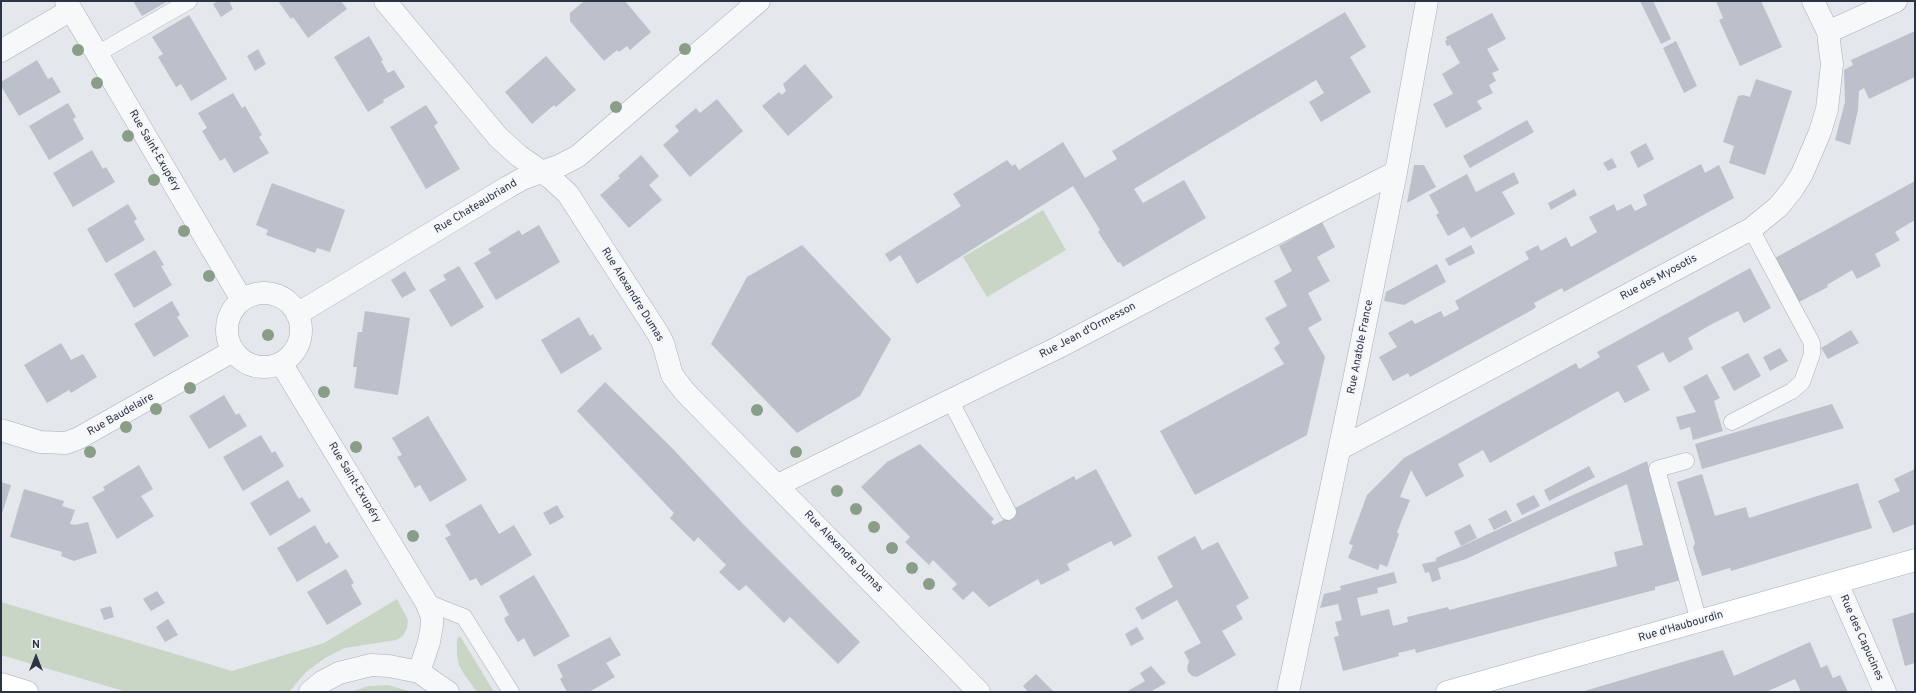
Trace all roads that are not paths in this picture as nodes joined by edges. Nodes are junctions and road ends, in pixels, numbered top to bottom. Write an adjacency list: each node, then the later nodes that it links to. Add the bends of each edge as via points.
1 (189, 1): 10 (lane)
2 (385, 1): 11 (street, Rue Alexandre Dumas, via 498,137)
3 (759, 1): 11 (street, Rue Chateaubriand, via 578,156)
4 (1427, 1): 12 (street, Rue Anatole France)
5 (1813, 1): 8 (street, Rue des Myosotis)
6 (1896, 1): 8 (street)
7 (69, 6): 9 (street); 10 (street, Rue Saint-Exupéry)
8 (1828, 32): 13 (street, Rue des Myosotis, via 1832,64 1827,109 1811,156 1792,190 1774,211)
9 (1, 51)
10 (97, 54): 14 (street, Rue Saint-Exupéry)
11 (542, 172): 15 (street, Rue Chateaubriand, via 508,187); 23 (street, Rue Alexandre Dumas, via 568,194 657,332 663,343 672,375 685,392)
12 (1396, 172): 18 (street, Rue Jean d'Ormesson); 21 (street, Rue Anatole France)
13 (1751, 229): 19 (lane, via 1812,343 1812,354 1802,382); 21 (street, Rue des Myosotis)
14 (242, 300): 15 (street, via 254,294 268,293 285,300); 16 (street, via 235,307 227,324 226,333)
15 (297, 314): 17 (street, via 300,323 299,342 296,351)
16 (233, 351): 17 (street, via 239,358 255,366); 20 (street, Rue Baudelaire, via 66,443 40,442)
17 (282, 363): 27 (street, Rue Saint-Exupéry)
18 (950, 400): 23 (street, Rue Jean d'Ormesson); 24 (lane)
19 (1732, 422)
20 (1, 430)
21 (1340, 448): 36 (street, Rue Anatole France)
22 (1686, 461): 28 (lane, via 1657,469)
23 (778, 485): 35 (street, Rue Alexandre Dumas)
24 (1008, 512)
25 (1915, 560): 26 (main road, Rue d'Haubourdin)
26 (1837, 583): 28 (main road, Rue d'Haubourdin); 38 (street, Rue des Capucines)
27 (426, 602): 29 (street, Rue Saint-Exupéry, via 432,617 432,625); 34 (lane, via 464,617)
28 (1699, 622): 37 (main road, Rue d'Haubourdin)
29 (419, 672): 32 (street, via 389,666 353,668 338,673); 33 (street)
30 (1, 684): 31 (main road)
31 (27, 692)
32 (310, 692)
33 (448, 692)
34 (511, 692)
35 (979, 692)
36 (1288, 692)
37 (1447, 692)
38 (1885, 692)

